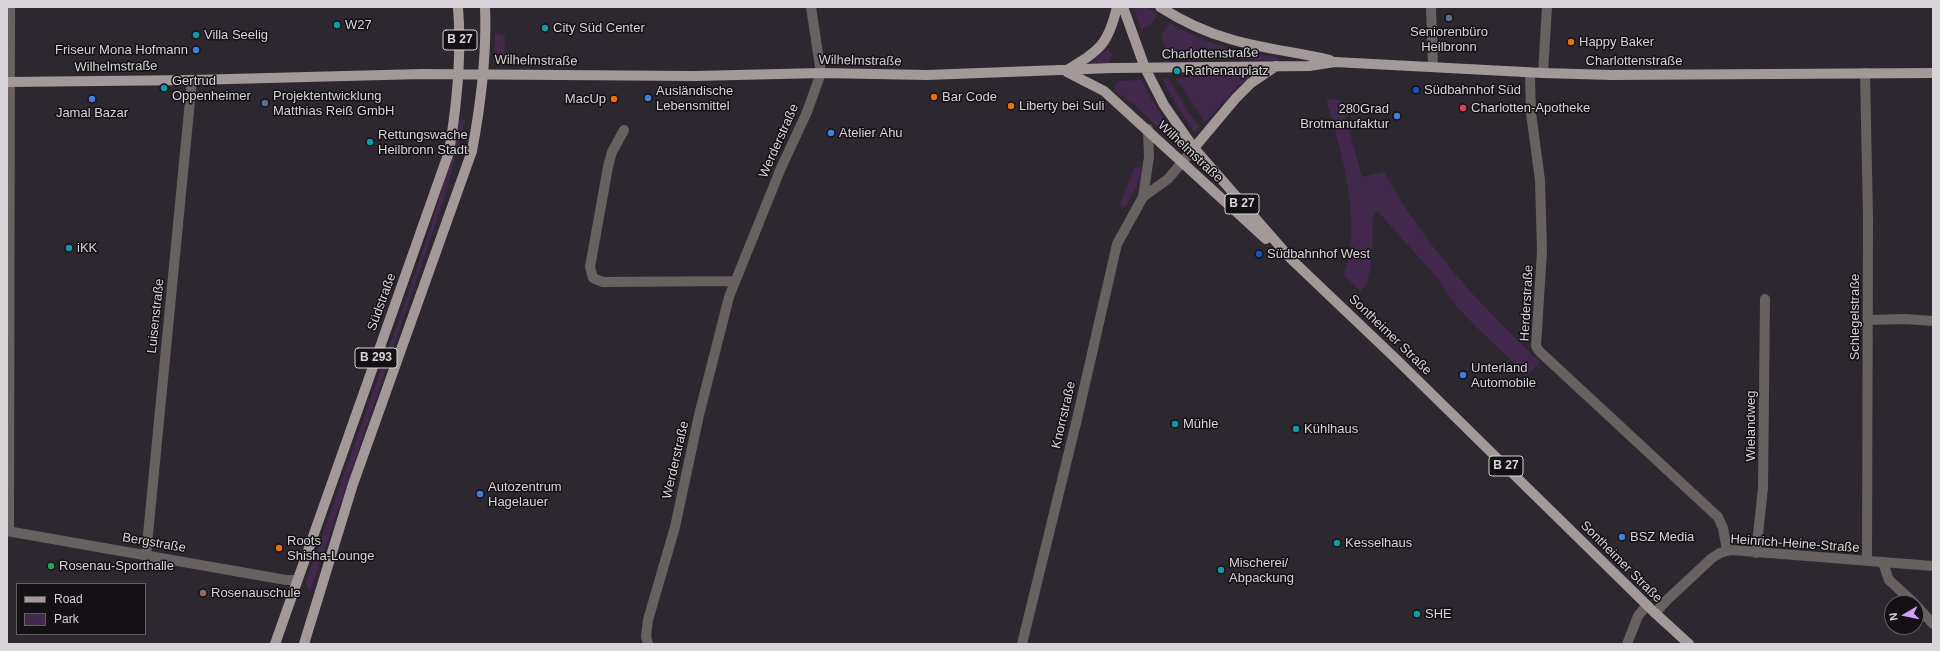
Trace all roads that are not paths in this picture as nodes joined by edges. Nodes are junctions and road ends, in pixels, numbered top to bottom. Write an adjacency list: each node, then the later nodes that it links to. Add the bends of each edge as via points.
1 (10, 7): 23 (street)
2 (458, 7): 21 (main road, Südstraße / B 27)
3 (485, 7): 15 (main road, B 293)
4 (811, 7): 16 (street, Werderstraße)
5 (1117, 7): 14 (main road, via 1106,40 1089,56)
6 (1123, 7): 13 (main road, Sontheimer Straße / B 27)
7 (1160, 7): 10 (main road, Charlottenstraße, via 1205,31 1230,39)
8 (1432, 7): 12 (street)
9 (1547, 7): 18 (street)
10 (1335, 62): 11 (main road, Charlottenstraße, via 1309,66); 12 (main road, Charlottenstraße)
11 (1276, 66): 13 (main road, Charlottenstraße); 26 (main road, Charlottenstraße, via 1236,98)
12 (1433, 66): 17 (main road, Charlottenstraße)
13 (1145, 68): 14 (main road, Wilhelmstraße); 26 (main road, Sontheimer Straße / B 27, via 1164,105)
14 (1066, 71): 16 (main road, Wilhelmstraße, via 927,75); 25 (main road, Wilhelmstraße / B 27, via 1104,91)
15 (484, 73): 16 (main road, Wilhelmstraße, via 687,76); 21 (main road, Wilhelmstraße); 48 (main road, B 293, via 472,151 353,484)
16 (820, 73): 30 (street, Werderstraße, via 807,112)
17 (1530, 73): 18 (main road, Charlottenstraße); 35 (street, Herderstraße, via 1531,113 1540,180 1542,251 1536,346 1718,517)
18 (1542, 73): 19 (main road, Charlottenstraße)
19 (1865, 73): 20 (main road, Charlottenstraße); 32 (street, Schlegelstraße)
20 (1933, 73)
21 (459, 74): 22 (main road, Wilhelmstraße); 41 (main road, Südstraße / B 293, via 450,152)
22 (192, 80): 23 (main road, Wilhelmstraße); 37 (street, Luisenstraße)
23 (8, 82): 34 (street)
24 (624, 130): 30 (street, via 612,152 608,167 590,267 593,278 603,282)
25 (1148, 130): 27 (main road, Wilhelmstraße / B 27); 28 (street, Knorrstraße, via 1149,157)
26 (1194, 148): 27 (street, Knorrstraße); 29 (main road, Sontheimer Straße / B 27)
27 (1182, 162): 28 (street, Knorrstraße, via 1168,179); 29 (main road, Wilhelmstraße / B 27)
28 (1143, 197): 50 (street, Knorrstraße, via 1117,244)
29 (1291, 259): 43 (main road, Sontheimer Straße / B 27)
30 (735, 281): 49 (street, Werderstraße, via 698,422 675,527 648,620)
31 (1765, 299): 36 (street, Wielandweg, via 1763,488)
32 (1868, 320): 33 (street); 38 (street, Schlegelstraße)
33 (1933, 321)
34 (8, 531): 37 (street, Bergstraße)
35 (1726, 551): 36 (street, Heinrich-Heine-Straße); 44 (street, Heinrich-Heine-Straße, via 1712,558)
36 (1756, 552): 38 (street, Heinrich-Heine-Straße)
37 (146, 555): 41 (street, Bergstraße)
38 (1867, 561): 39 (street, Heinrich-Heine-Straße)
39 (1883, 563): 40 (street, Heinrich-Heine-Straße); 42 (street, via 1889,580)
40 (1933, 566)
41 (297, 580): 47 (main road, Südstraße / B 293)
42 (1905, 595)
43 (1647, 605): 44 (main road, Sontheimer Straße / B 27); 51 (street, via 1638,616)
44 (1655, 613): 52 (main road, Sontheimer Straße / B 27)
45 (1924, 614): 46 (street)
46 (1933, 624)
47 (276, 644)
48 (304, 644)
49 (648, 644)
50 (1022, 644)
51 (1627, 644)
52 (1690, 644)

